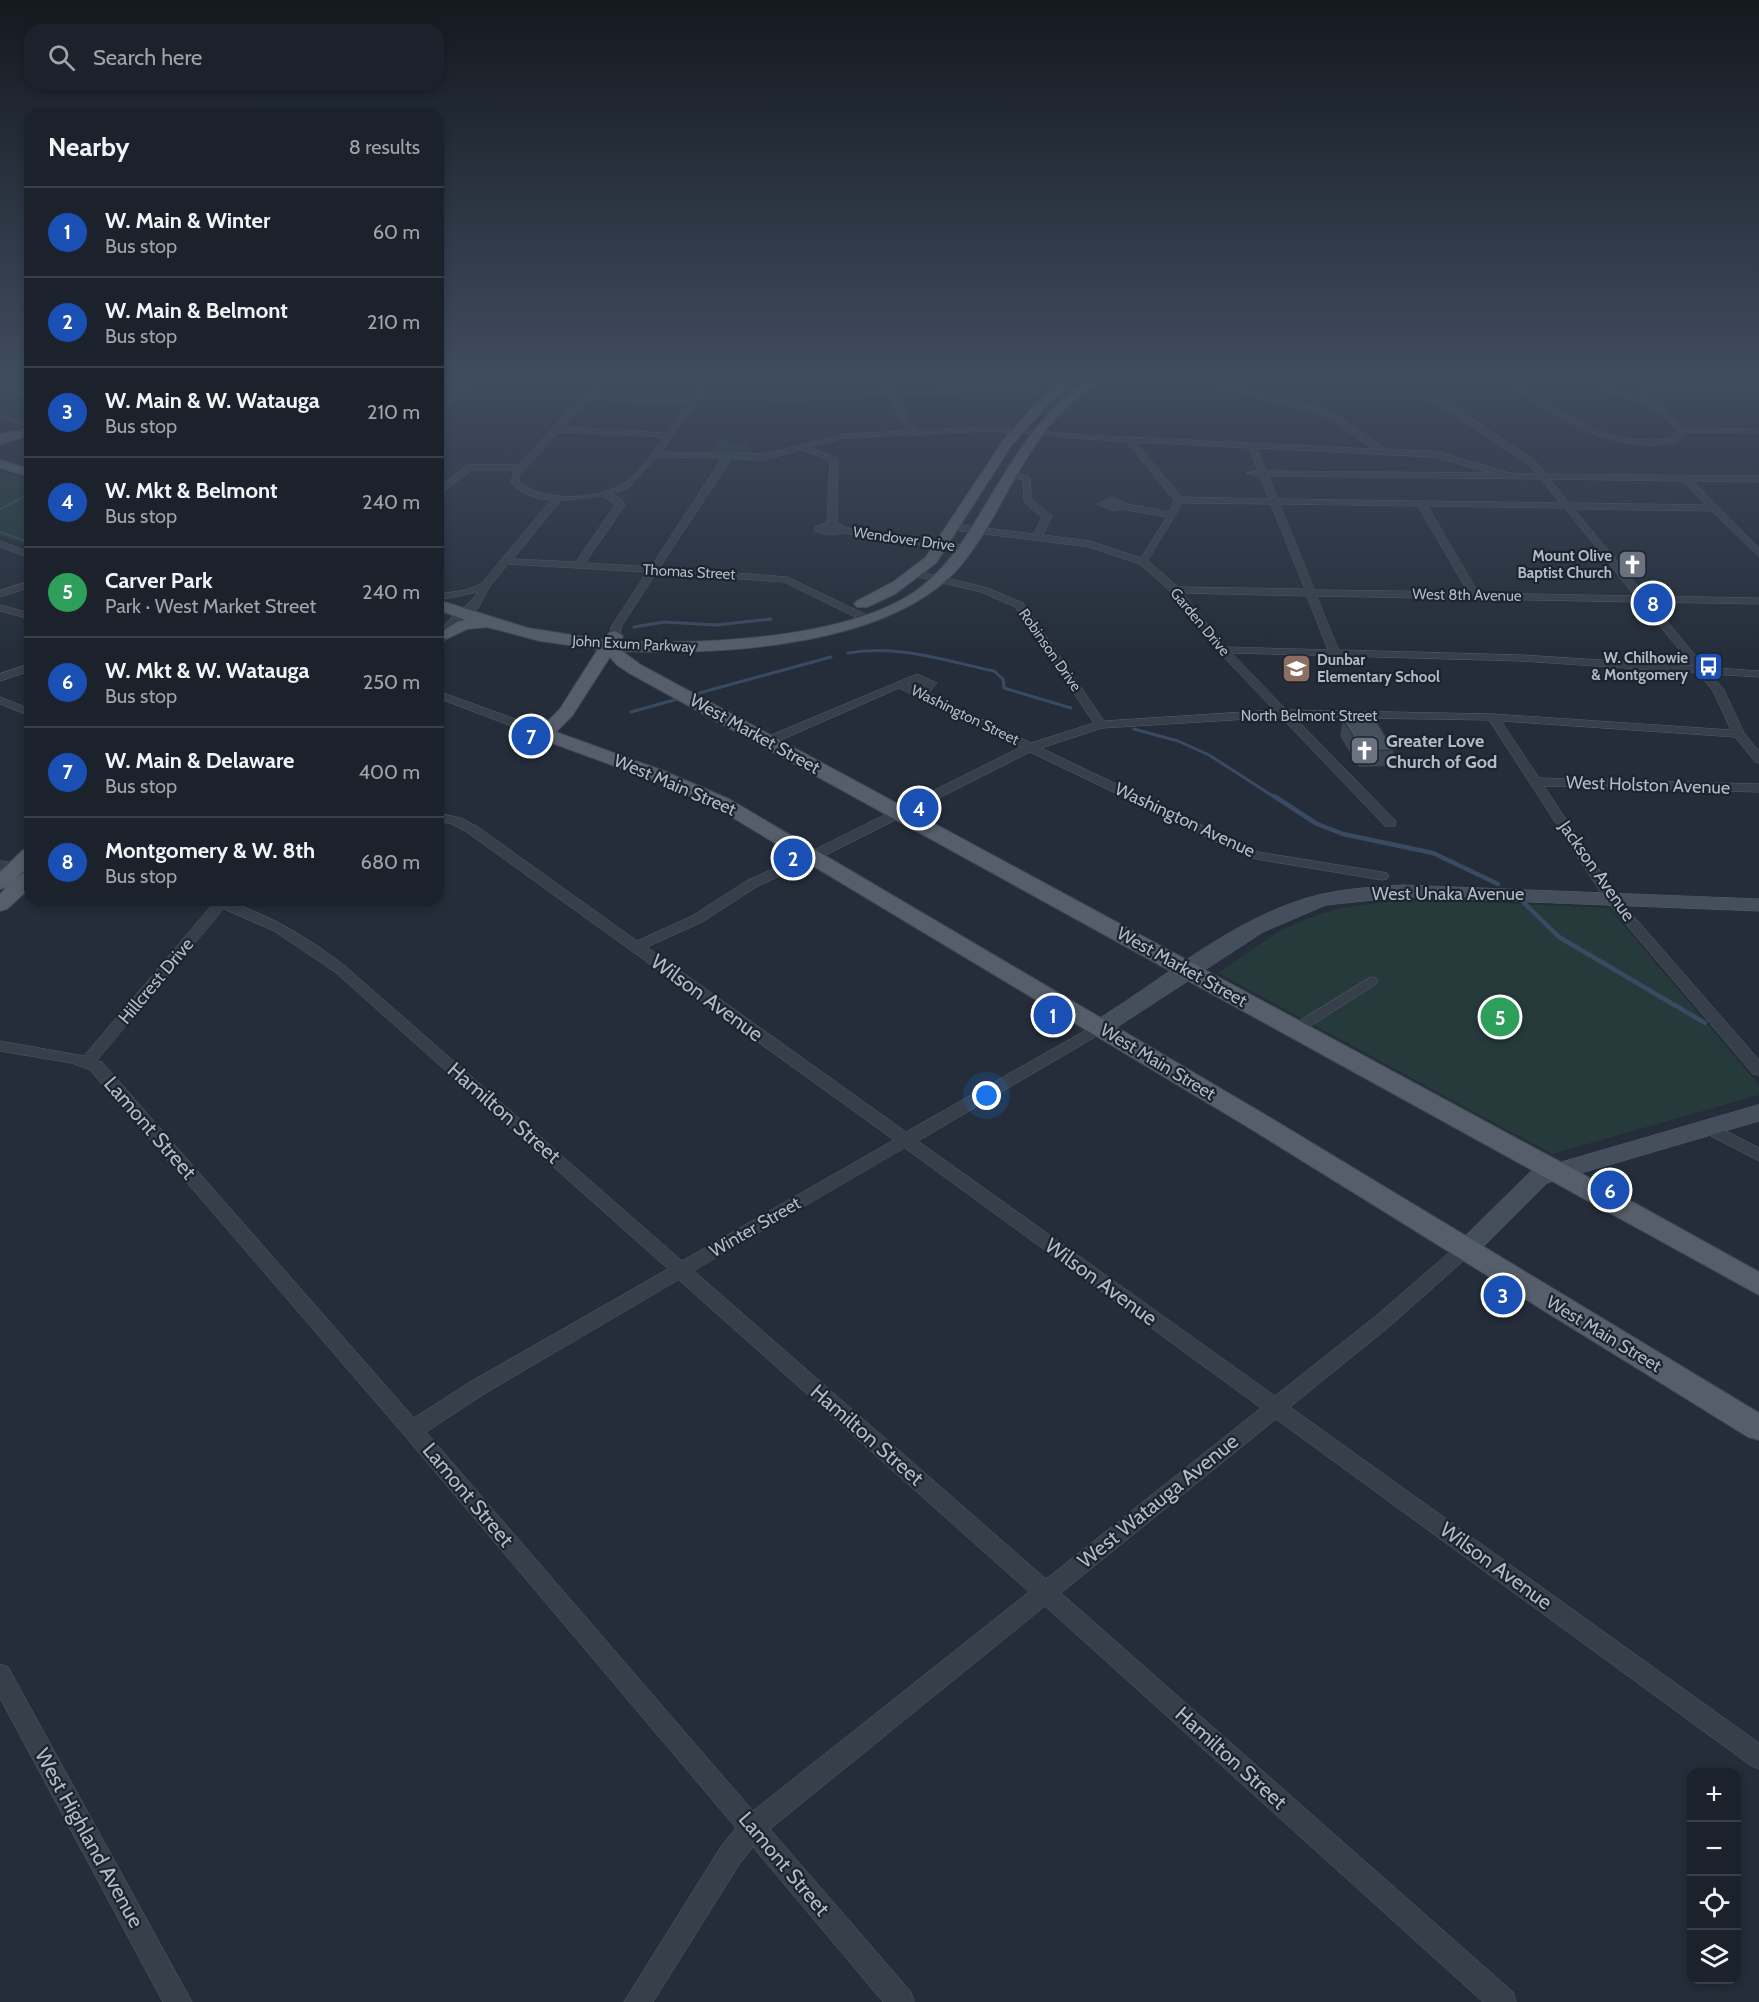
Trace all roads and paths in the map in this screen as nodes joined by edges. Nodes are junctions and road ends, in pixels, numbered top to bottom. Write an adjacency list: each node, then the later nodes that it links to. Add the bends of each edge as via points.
1 (463, 471): 18 (street)
2 (518, 471): 20 (street, via 515,483 521,489)
3 (639, 471): 19 (street, via 627,485)
4 (718, 471): 41 (street)
5 (834, 471): 28 (street, Wendover Drive)
6 (989, 471): 29 (main road, John Exum Parkway)
7 (1012, 471): 11 (main road, John Exum Parkway)
8 (1156, 471): 21 (street)
9 (1495, 471): 14 (street)
10 (1540, 471): 15 (street)
11 (1010, 474): 31 (main road, John Exum Parkway); 32 (street, via 1027,479 1027,500 1047,516)
12 (1250, 474): 13 (street)
13 (1263, 474): 14 (street); 22 (street)
14 (1516, 478): 15 (street)
15 (1546, 478): 16 (street); 24 (street)
16 (1686, 479): 17 (street); 26 (street)
17 (1759, 479)
18 (444, 488)
19 (603, 493): 20 (street); 40 (street, via 620,505)
20 (557, 498): 38 (street)
21 (1179, 500): 22 (street); 27 (street)
22 (1273, 501): 23 (street); 47 (street)
23 (1421, 504): 24 (street); 49 (street)
24 (1567, 505): 26 (street); 51 (street)
25 (1122, 506): 27 (street)
26 (1714, 508): 37 (street)
27 (1173, 515): 39 (street)
28 (832, 523): 30 (street, Wendover Drive); 30 (street, via 819,529)
29 (953, 527): 31 (street, Garden Drive); 34 (main road, John Exum Parkway)
30 (843, 530): 34 (street, Wendover Drive)
31 (976, 530): 32 (street, Garden Drive); 35 (main road, John Exum Parkway)
32 (1038, 536): 39 (street, Garden Drive, via 1090,544)
33 (0, 544): 36 (street)
34 (941, 545): 35 (street, Wendover Drive); 42 (main road, John Exum Parkway)
35 (965, 548): 43 (main road, John Exum Parkway)
36 (24, 553)
37 (1759, 554)
38 (505, 561): 40 (street, Thomas Street); 44 (street)
39 (1143, 562): 46 (street, Garden Drive)
40 (579, 565): 41 (street, Thomas Street)
41 (654, 570): 56 (street, Thomas Street, via 787,580); 63 (street, via 616,628)
42 (916, 574): 43 (street, Robinson Drive); 56 (main road, John Exum Parkway)
43 (940, 579): 58 (main road, John Exum Parkway, via 909,599); 80 (street, Robinson Drive, via 994,593 1019,606)
44 (485, 585): 50 (street); 55 (street)
45 (24, 586): 48 (street)
46 (1175, 590): 47 (street, West 8th Avenue); 65 (street, Garden Drive)
47 (1309, 593): 49 (street, West 8th Avenue); 66 (street)
48 (0, 594)
49 (1475, 595): 51 (street, West 8th Avenue)
50 (444, 597)
51 (1641, 598): 53 (street, West 8th Avenue); 70 (street)
52 (444, 600): 55 (main road)
53 (1759, 601)
54 (0, 608): 57 (street)
55 (467, 609): 59 (main road); 61 (street, via 454,618); 63 (main road, John Exum Parkway)
56 (848, 609): 58 (street, Thomas Street); 63 (main road, John Exum Parkway, via 753,632)
57 (24, 614)
58 (865, 618): 64 (main road, John Exum Parkway, via 805,635 761,642)
59 (491, 624): 60 (main road, John Exum Parkway); 62 (main road, via 463,625)
60 (523, 633): 63 (main road, John Exum Parkway); 74 (main road, via 582,656 586,660)
61 (444, 636)
62 (444, 638)
63 (612, 641): 64 (main road, John Exum Parkway); 67 (main road, West Market Street); 68 (main road)
64 (669, 649): 71 (main road, via 650,654 641,666)
65 (1223, 650): 66 (street); 78 (street, Garden Drive)
66 (1335, 653): 70 (street, via 1522,658)
67 (623, 662): 68 (main road, via 607,660); 71 (main road, West Market Street)
68 (595, 665): 74 (main road)
69 (24, 669): 73 (street)
70 (1700, 670): 72 (street); 82 (street, via 1727,705)
71 (644, 673): 83 (main road, West Market Street)
72 (1759, 674)
73 (0, 678)
74 (583, 683): 81 (main road, via 566,712)
75 (444, 696): 81 (street, West Main Street)
76 (0, 700): 77 (street)
77 (24, 710)
78 (1282, 714): 79 (street, North Belmont Street); 80 (street, North Belmont Street); 90 (street, Garden Drive)
79 (1493, 717): 82 (street, North Belmont Street); 86 (street, Jackson Avenue)
80 (1101, 725): 84 (street, North Belmont Street)
81 (544, 734): 91 (main road, West Main Street, via 699,792)
82 (1739, 734): 85 (street)
83 (768, 741): 84 (street, Washington Street, via 899,684); 88 (main road, West Market Street)
84 (1030, 747): 88 (street, North Belmont Street); 93 (street, Washington Avenue, via 1255,855)
85 (1759, 759)
86 (1536, 783): 87 (street, West Holston Avenue); 95 (street, Jackson Avenue)
87 (1759, 788)
88 (898, 812): 91 (street, North Belmont Street); 101 (main road, West Market Street)
89 (444, 819): 100 (street, Wilson Avenue, via 465,825)
90 (1390, 823)
91 (813, 856): 100 (street, North Belmont Street, via 753,883 697,919); 103 (main road, West Main Street)
92 (23, 870): 94 (main road); 96 (main road)
93 (1382, 876)
94 (0, 883)
95 (1612, 899): 97 (main road, West Unaka Avenue); 101 (main road, West Unaka Avenue, via 1459,892 1360,894 1314,902 1269,920); 107 (street, Jackson Avenue)
96 (0, 905)
97 (1759, 905)
98 (215, 906): 106 (street, Hillcrest Drive)
99 (233, 906): 114 (street, Hamilton Street, via 314,948)
100 (636, 947): 110 (street, Wilson Avenue)
101 (1188, 971): 103 (main road, West Unaka Avenue); 104 (main road, West Market Street)
102 (1371, 981): 104 (street)
103 (1100, 1028): 110 (street, Winter Street); 113 (main road, West Main Street)
104 (1296, 1029): 112 (main road, West Market Street)
105 (0, 1046): 106 (street, Lamont Street)
106 (87, 1062): 118 (street, Lamont Street, via 96,1066)
107 (1759, 1070)
108 (1759, 1113): 109 (main road, West Watauga Avenue)
109 (1711, 1129): 111 (street); 112 (main road, West Watauga Avenue)
110 (907, 1140): 114 (street, Winter Street); 116 (street, Wilson Avenue)
111 (1759, 1155)
112 (1557, 1171): 113 (main road, West Watauga Avenue, via 1539,1177); 115 (main road, West Market Street)
113 (1464, 1249): 116 (street, West Watauga Avenue, via 1383,1321); 117 (main road, West Main Street)
114 (681, 1271): 118 (street, Winter Street, via 477,1388); 119 (street, Hamilton Street)
115 (1759, 1285)
116 (1274, 1407): 119 (street, West Watauga Avenue); 121 (street, Wilson Avenue)
117 (1759, 1428)
118 (412, 1430): 122 (street, Lamont Street)
119 (1046, 1593): 122 (street, West Watauga Avenue); 126 (street, Hamilton Street)
120 (0, 1675): 123 (street, West Highland Avenue)
121 (1759, 1757)
122 (753, 1827): 124 (street, West Watauga Avenue, via 731,1854); 125 (street, Lamont Street)
123 (178, 2002)
124 (638, 2002)
125 (901, 2002)
126 (1503, 2002)

